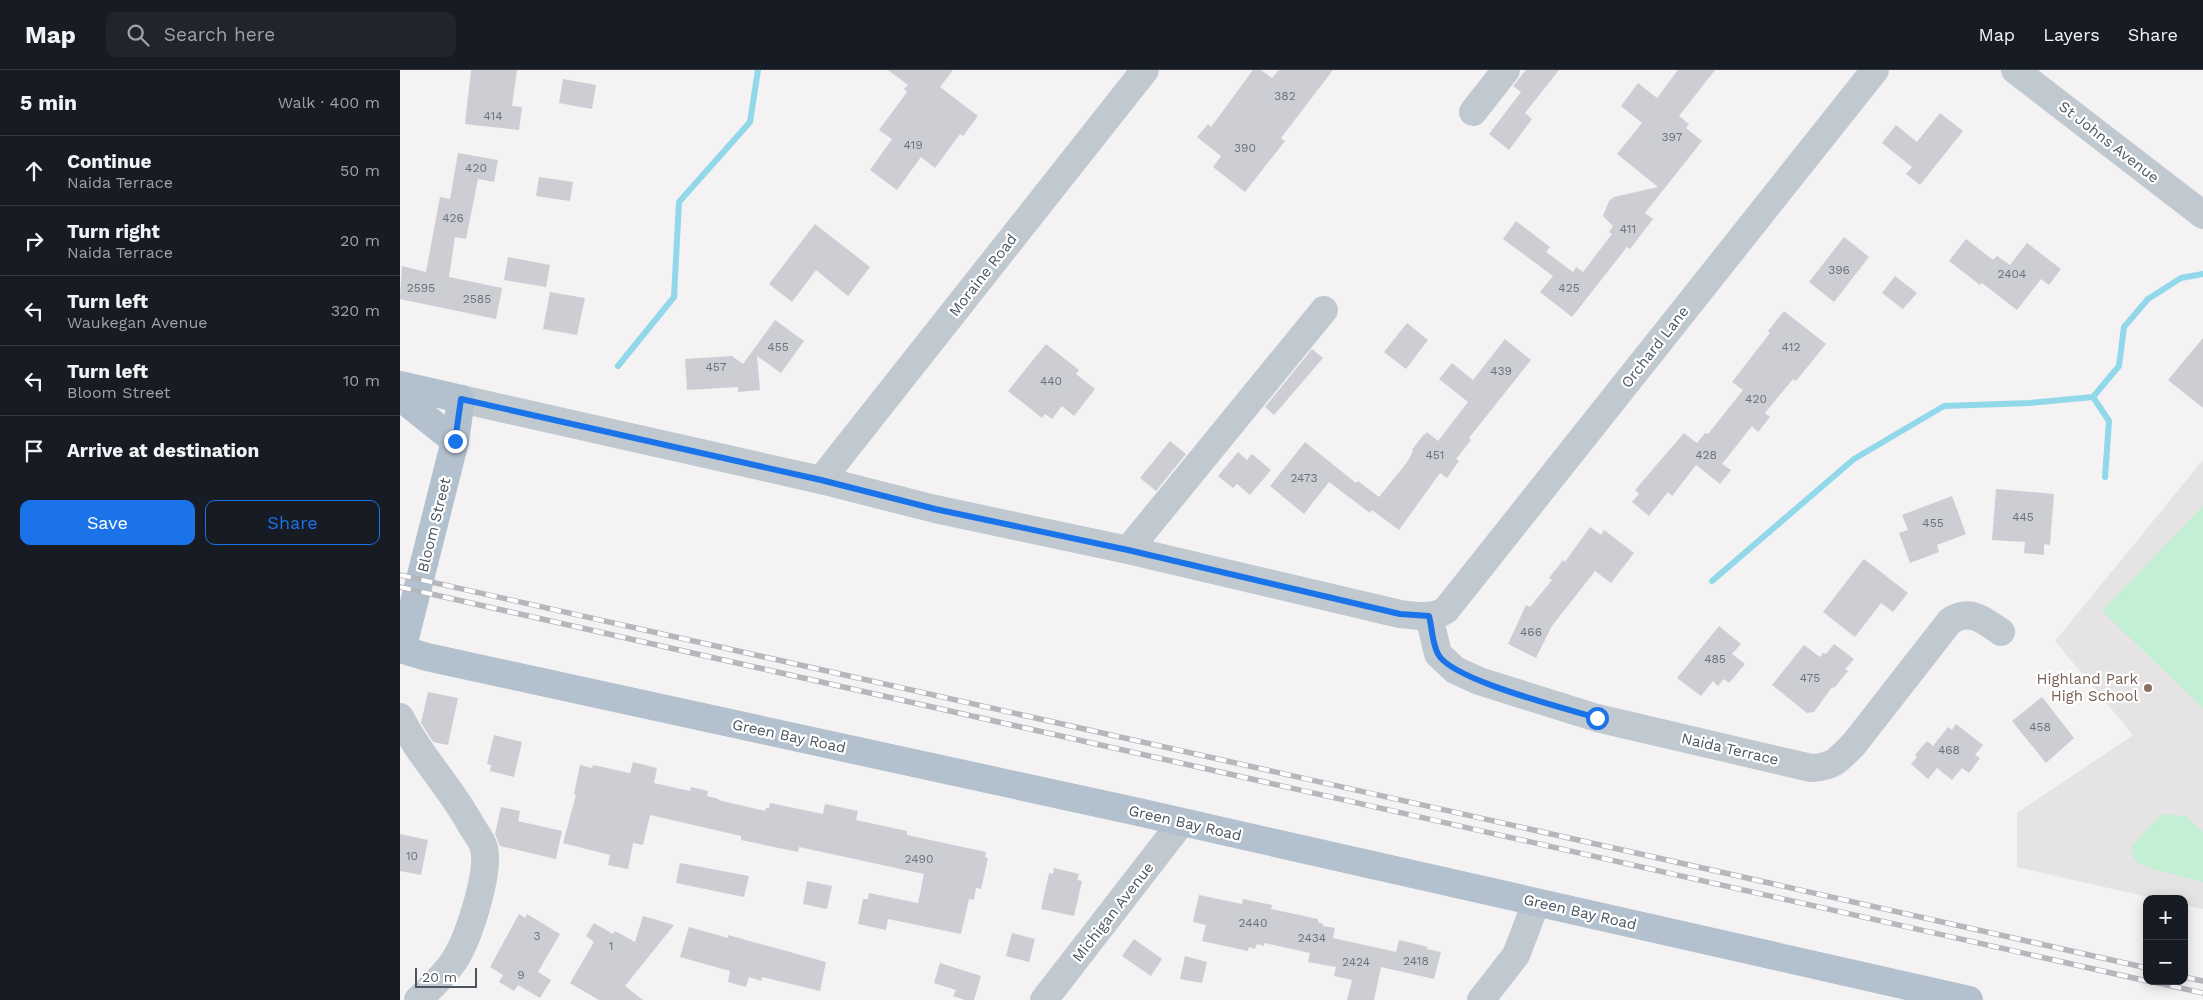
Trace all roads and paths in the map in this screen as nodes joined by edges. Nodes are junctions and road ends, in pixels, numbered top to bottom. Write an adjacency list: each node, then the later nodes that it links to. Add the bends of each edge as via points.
1 (1145, 70): 12 (street, Moraine Road)
2 (1506, 70): 5 (street)
3 (1875, 70): 14 (street, Orchard Lane, via 1446,610)
4 (2015, 70): 6 (street, St Johns Avenue)
5 (1473, 112)
6 (2193, 207)
7 (1324, 310): 13 (street)
8 (400, 385): 10 (main road)
9 (400, 397): 11 (main road)
10 (461, 399): 11 (main road, Bloom Street); 12 (street)
11 (455, 441): 16 (main road, Bloom Street)
12 (821, 480): 13 (street, via 935,509)
13 (1128, 550): 14 (street, via 1400,614)
14 (1429, 616): 15 (street, Naida Terrace, via 1438,654 1455,670 1479,681 1597,718 1811,768 1826,767 1836,762 1854,744 1950,621 1967,614 1980,617)
15 (2001, 632)
16 (401, 652): 18 (main road, Green Bay Road)
17 (400, 717): 20 (street, via 413,742 459,804 484,848 484,869 475,914 456,959)
18 (1181, 823): 19 (main road, Green Bay Road); 21 (street, Michigan Avenue)
19 (1536, 902): 22 (street, via 1516,954); 23 (main road, Green Bay Road)
20 (418, 1000)
21 (1044, 1000)
22 (1481, 1000)
23 (1968, 1000)

